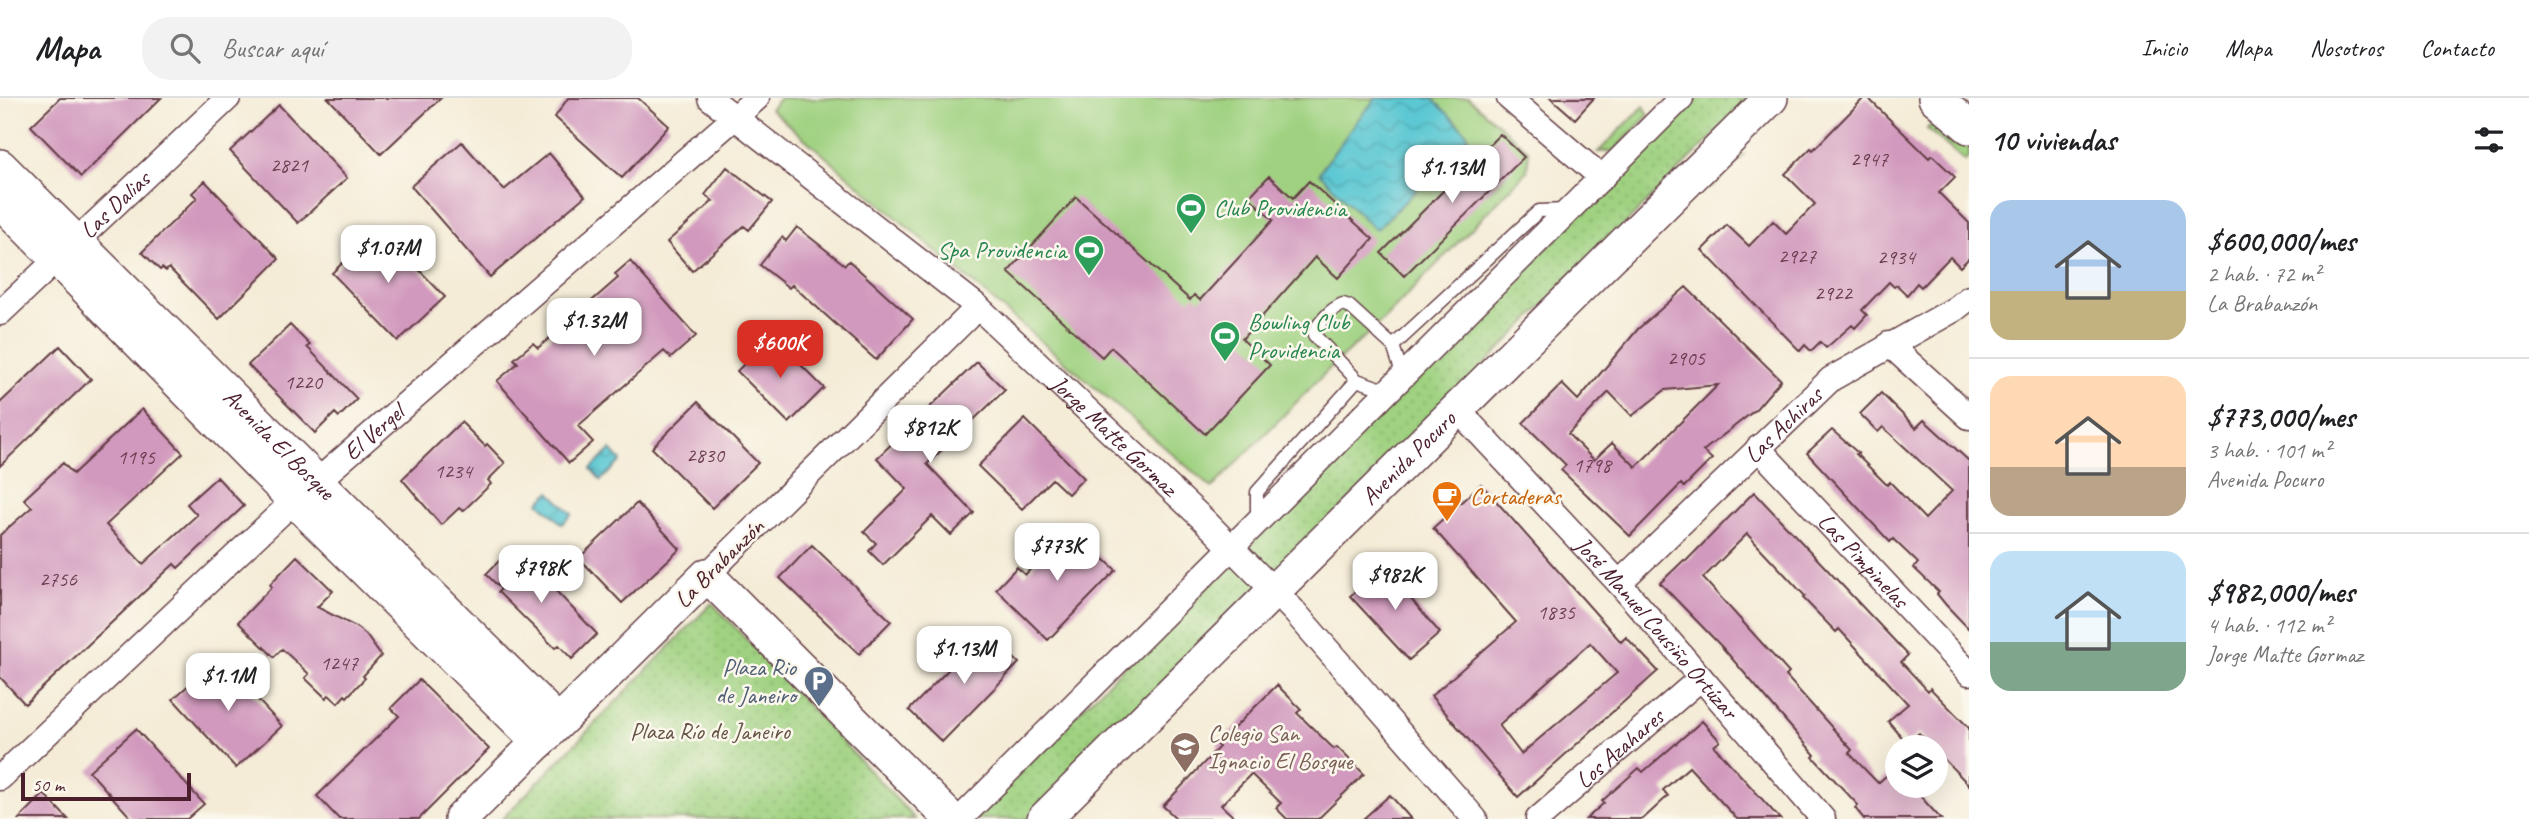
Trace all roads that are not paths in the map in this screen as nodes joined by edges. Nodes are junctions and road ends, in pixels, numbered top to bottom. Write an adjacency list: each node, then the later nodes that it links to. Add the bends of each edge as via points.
1 (228, 98): 14 (street, Las Dalias)
2 (710, 98): 8 (street, Jorge Matte Gormaz)
3 (757, 98): 8 (street, El Vergel)
4 (1509, 98): 11 (street)
5 (1681, 98): 11 (street)
6 (1771, 98): 22 (street, Avenida Pocuro)
7 (1935, 98): 9 (street)
8 (736, 116): 16 (street, Jorge Matte Gormaz); 25 (street, El Vergel)
9 (1969, 127)
10 (0, 166): 14 (street, Avenida El Bosque)
11 (1602, 178): 13 (street)
12 (0, 201): 14 (street, Avenida El Bosque)
13 (1570, 210): 19 (lane, via 1539,211); 21 (street)
14 (66, 249): 17 (street, Las Dalias); 25 (street, Avenida El Bosque)
15 (1969, 298): 18 (street, Las Achiras)
16 (978, 307): 27 (street, Jorge Matte Gormaz); 28 (street, La Brabanzón)
17 (0, 313)
18 (1889, 344): 23 (street); 24 (street, Las Achiras, via 1831,379)
19 (1393, 346): 20 (lane, via 1349,306 1336,306 1314,335); 21 (lane)
20 (1357, 380): 21 (lane); 26 (lane, via 1257,492)
21 (1396, 384): 26 (street)
22 (1457, 409): 29 (street, José Manuel Cousiño Ortúzar); 30 (street, Avenida Pocuro)
23 (1969, 417)
24 (1758, 449): 29 (street, Las Achiras); 31 (street, Las Pimpinelas)
25 (306, 491): 33 (street, Avenida El Bosque); 34 (street, El Vergel)
26 (1256, 523): 27 (street)
27 (1233, 547): 30 (street, Jorge Matte Gormaz); 37 (street)
28 (707, 575): 33 (street, La Brabanzón); 36 (street)
29 (1619, 583): 32 (street, José Manuel Cousiño Ortúzar)
30 (1275, 590): 38 (street, Avenida Pocuro); 39 (street, Jorge Matte Gormaz)
31 (1969, 673)
32 (1701, 678): 40 (street, Los Azahares); 41 (street, José Manuel Cousiño Ortúzar)
33 (548, 732): 35 (street, La Brabanzón)
34 (0, 778)
35 (461, 819)
36 (951, 819)
37 (960, 819)
38 (1044, 819)
39 (1475, 819)
40 (1538, 819)
41 (1823, 819)

